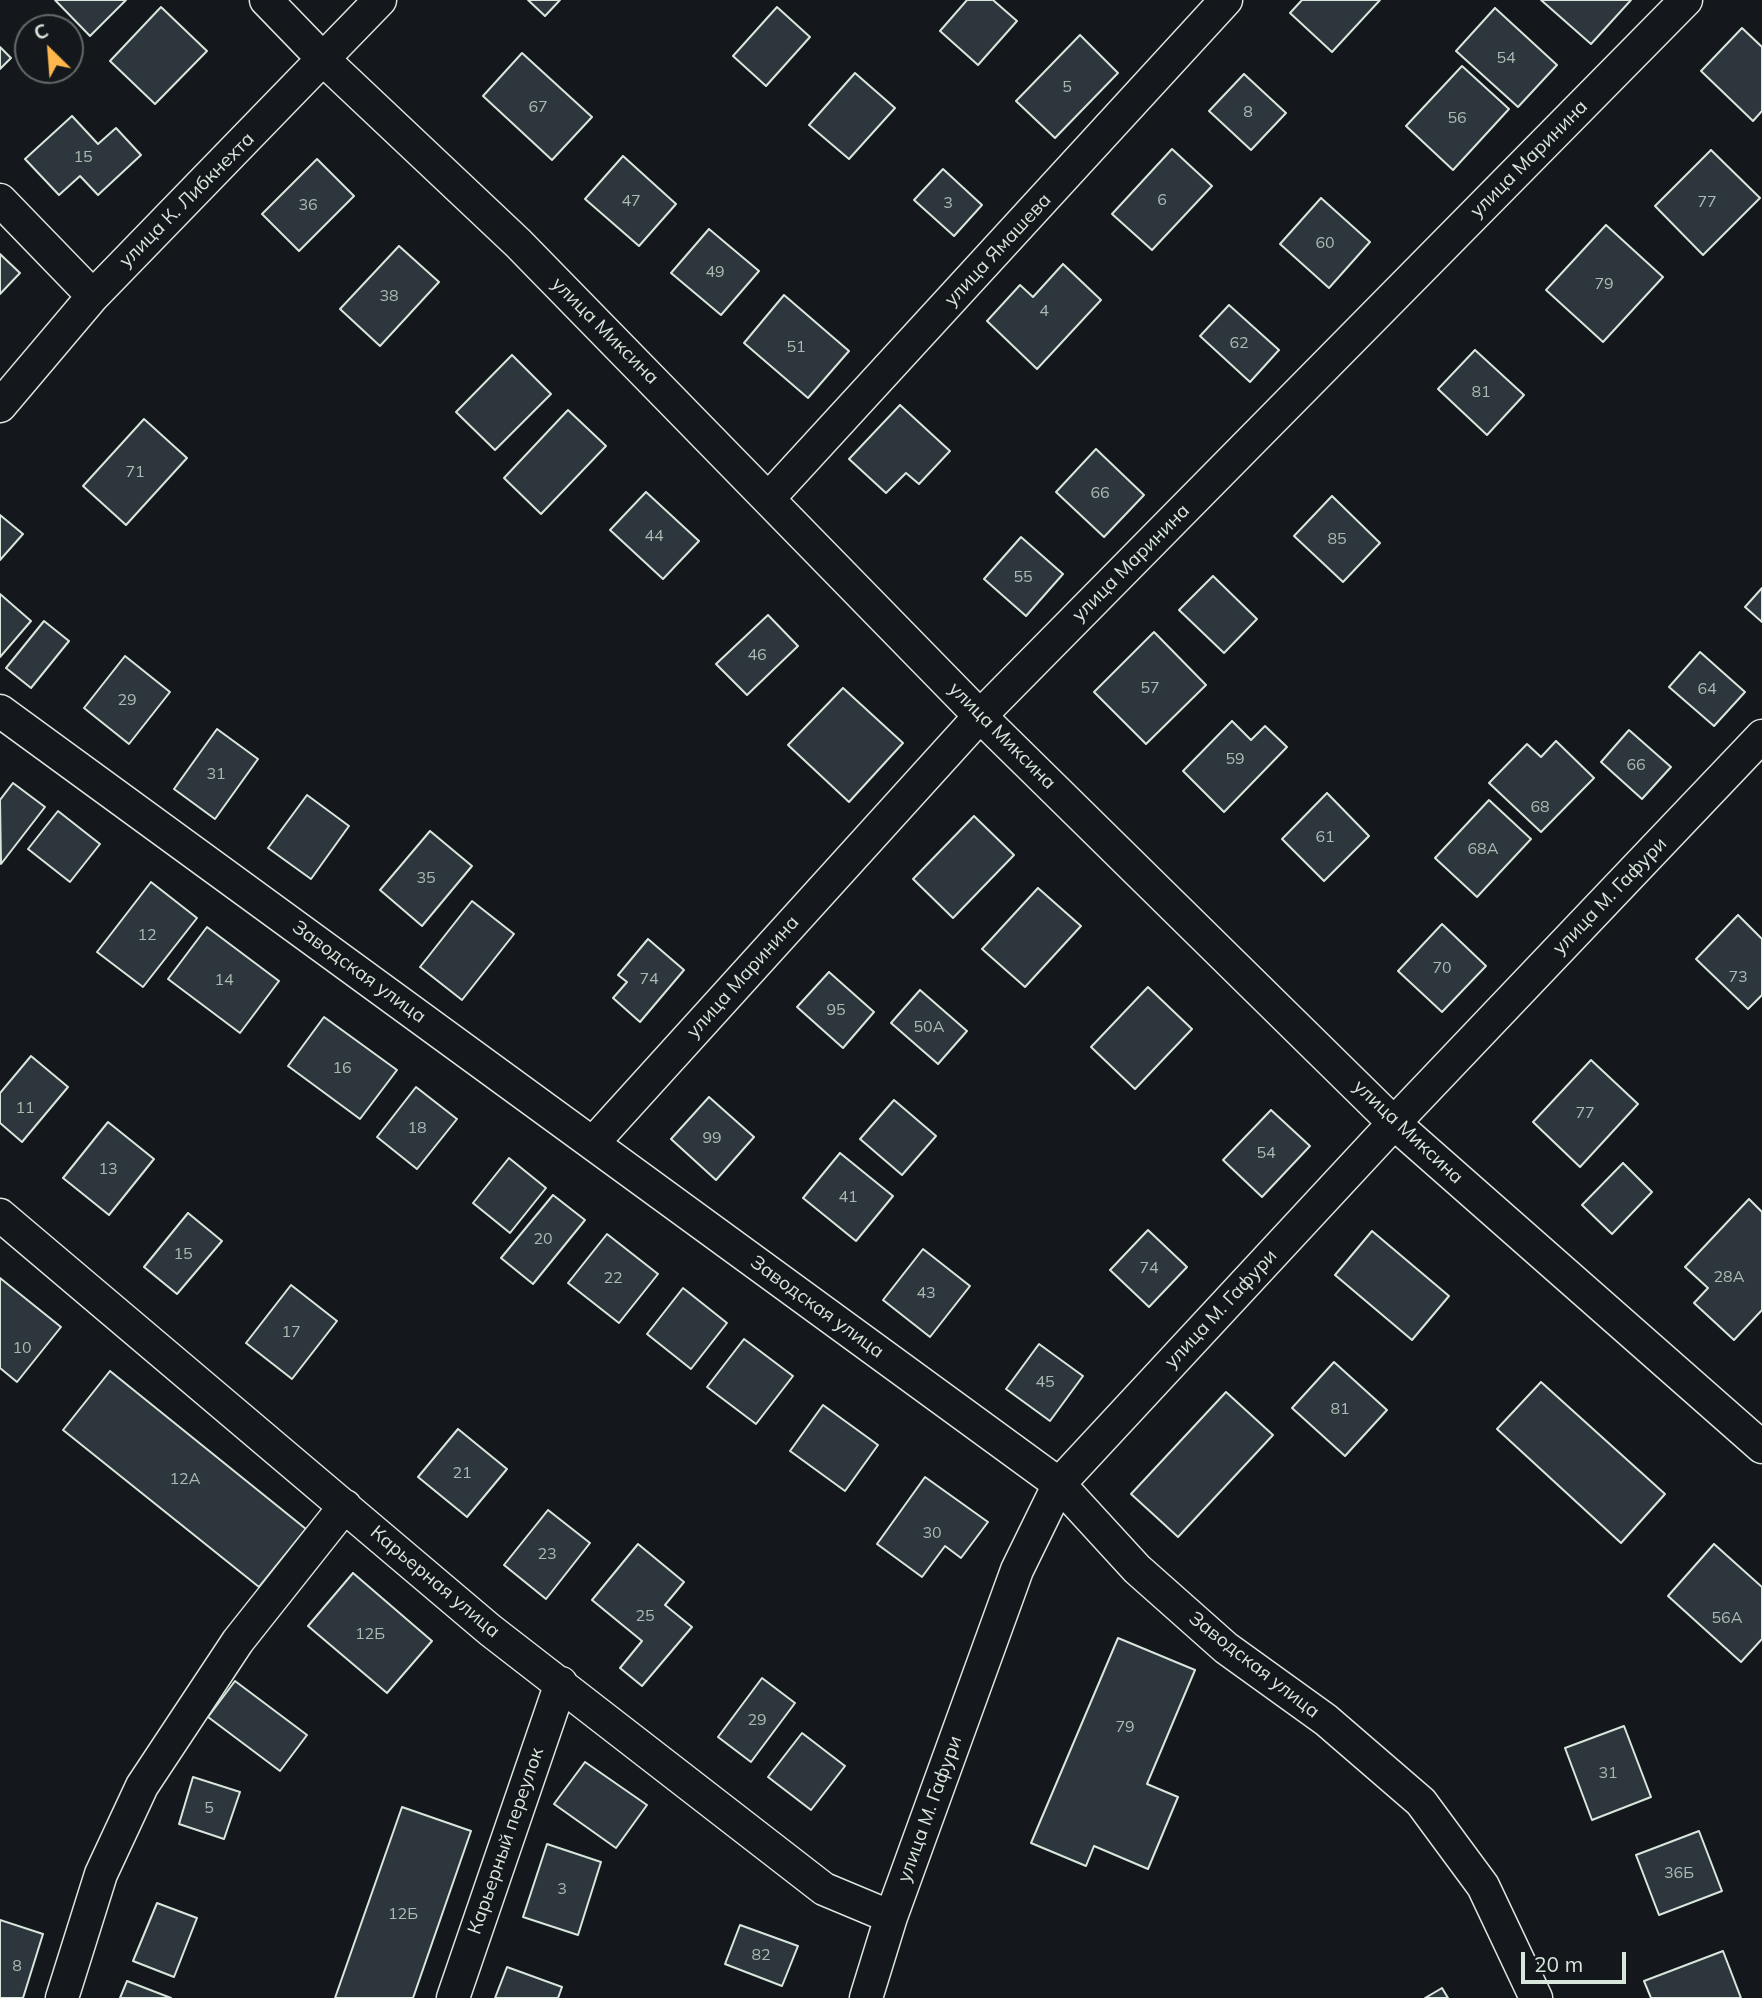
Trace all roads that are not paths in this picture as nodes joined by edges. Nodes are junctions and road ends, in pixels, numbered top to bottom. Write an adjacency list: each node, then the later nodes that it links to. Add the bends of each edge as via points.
1 (266, 0): 5 (street, улица Миксина)
2 (380, 0): 5 (street, улица К. Либкнехта)
3 (1226, 0): 9 (street, улица Ямашева)
4 (1686, 0): 11 (street, улица Маринина)
5 (325, 61): 7 (street, улица К. Либкнехта); 9 (street, улица Миксина, via 518,243)
6 (0, 200): 7 (street)
7 (93, 296): 8 (street, улица К. Либкнехта)
8 (0, 406)
9 (769, 498): 11 (street, улица Миксина)
10 (0, 711): 14 (street, Заводская улица)
11 (980, 716): 13 (street, улица Миксина); 14 (street, улица Маринина)
12 (1762, 736): 13 (street, улица М. Гафури)
13 (1394, 1123): 16 (street, улица Миксина); 17 (street, улица М. Гафури)
14 (593, 1143): 17 (street, Заводская улица)
15 (0, 1214): 18 (street, Карьерная улица)
16 (1762, 1447)
17 (1059, 1484): 20 (street, улица М. Гафури, via 1017,1570); 24 (street, Заводская улица, via 1137,1569 1226,1648 1325,1720 1421,1802 1483,1886)
18 (345, 1506): 19 (street, Карьерная улица, via 490,1630); 21 (street, via 238,1641 142,1786 101,1874)
19 (561, 1683): 20 (street, Карьерная улица, via 824,1889); 22 (street, Карьерный переулок)
20 (891, 1917): 23 (street, улица М. Гафури)
21 (62, 1998)
22 (453, 1998)
23 (866, 1998)
24 (1536, 1998)

